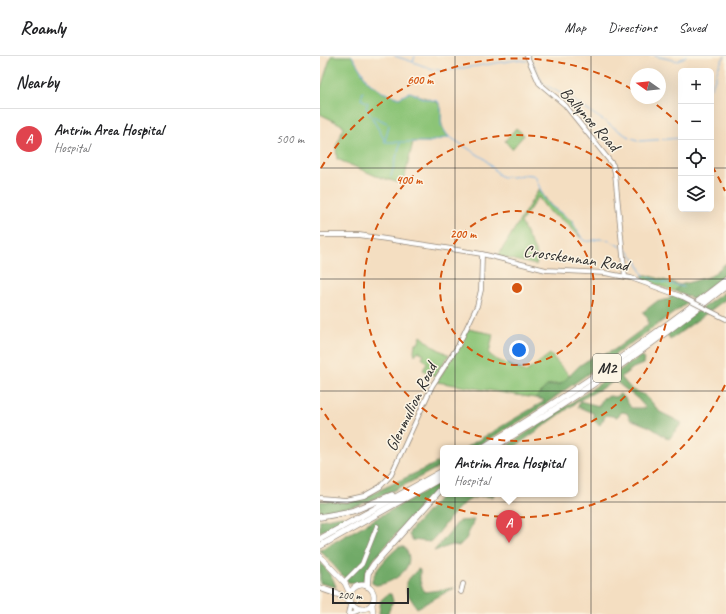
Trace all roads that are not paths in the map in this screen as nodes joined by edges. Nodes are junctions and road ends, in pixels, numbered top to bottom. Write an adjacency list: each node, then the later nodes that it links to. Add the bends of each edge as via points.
1 (527, 56): 4 (street, Ballynoe Road, via 539,83 565,105 613,165)
2 (320, 235): 3 (street, Crosskennan Road, via 359,235)
3 (482, 254): 4 (street, Crosskennan Road, via 546,270 605,273); 14 (street, Glenmullion Road, via 481,290 477,306 458,346 432,386 391,475 380,487 364,496 346,500)
4 (625, 277): 7 (street, Crosskennan Road, bridge, via 684,297)
5 (726, 280): 8 (highway, M2, via 613,364)
6 (726, 286): 9 (highway, M2, via 596,382)
7 (726, 319)
8 (487, 445)
9 (497, 445)
10 (440, 473): 11 (highway)
11 (436, 475): 15 (highway, via 368,506); 17 (highway)
12 (440, 479): 18 (highway)
13 (440, 490): 23 (highway, via 374,564 368,574)
14 (320, 498)
15 (320, 517)
16 (377, 526): 20 (street, via 362,564)
17 (320, 539)
18 (320, 546)
19 (320, 556): 20 (main road)
20 (345, 582): 22 (main road); 26 (main road)
21 (463, 584): 25 (street)
22 (356, 586): 23 (main road); 26 (main road)
23 (367, 586): 28 (main road, via 373,593)
24 (320, 588): 27 (highway, via 343,596)
25 (461, 592)
26 (350, 594): 27 (main road)
27 (351, 602): 29 (main road, via 355,608); 31 (street)
28 (372, 604): 29 (main road); 30 (main road)
29 (364, 609): 30 (main road); 31 (street)
30 (372, 613)
31 (349, 614)

